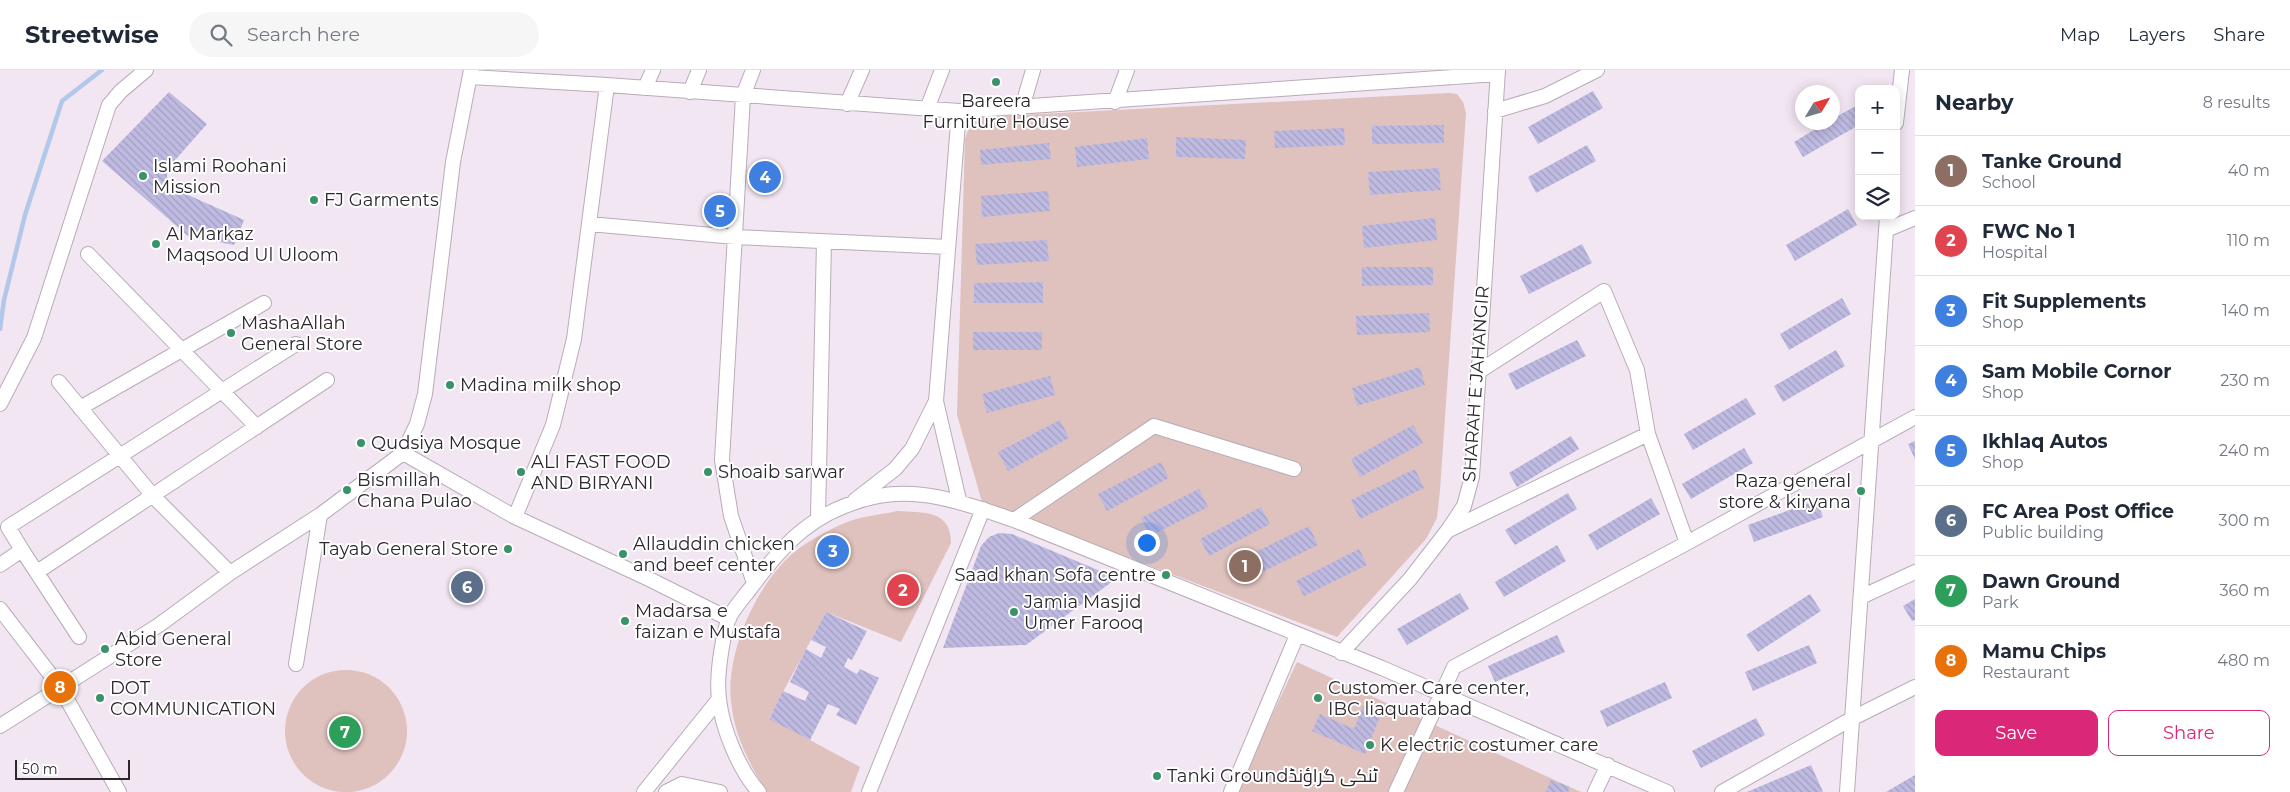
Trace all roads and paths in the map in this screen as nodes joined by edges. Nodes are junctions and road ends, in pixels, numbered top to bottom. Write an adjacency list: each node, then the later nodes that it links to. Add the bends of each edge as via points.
1 (146, 70): 40 (street, via 110,105 34,338)
2 (653, 70): 15 (street)
3 (699, 70): 17 (street)
4 (753, 70): 18 (street)
5 (862, 70): 20 (street)
6 (942, 70): 22 (street)
7 (1033, 70): 21 (street)
8 (1127, 70): 19 (street)
9 (1597, 70): 24 (street, via 1546,96)
10 (1902, 70): 16 (street)
11 (1498, 72): 19 (street); 24 (street, SHARAH E JAHANGIR)
12 (470, 74): 13 (street); 46 (street, via 453,162 425,394 417,424)
13 (553, 76): 14 (street)
14 (608, 85): 15 (street); 27 (street)
15 (646, 88): 17 (street)
16 (1900, 88)
17 (690, 92): 18 (street)
18 (743, 96): 20 (street); 28 (street)
19 (1115, 102): 21 (street)
20 (847, 104): 22 (street)
21 (1022, 108): 23 (street)
22 (927, 109): 23 (street)
23 (959, 111): 30 (street)
24 (1496, 111): 35 (street, SHARAH E JAHANGIR)
25 (1915, 218): 26 (street)
26 (1886, 223): 45 (street)
27 (589, 224): 28 (street); 54 (street, via 574,339 553,425)
28 (735, 237): 29 (street); 64 (street, via 722,460 731,516)
29 (824, 241): 30 (street); 55 (street)
30 (948, 247): 39 (street)
31 (88, 254): 34 (street)
32 (264, 303): 34 (street)
33 (296, 344): 38 (street)
34 (182, 350): 38 (street); 41 (street)
35 (1478, 372): 44 (street, via 1604,291 1637,370); 57 (street, SHARAH E JAHANGIR, via 1472,477 1464,506)
36 (327, 380): 43 (street)
37 (59, 382): 41 (street)
38 (222, 391): 43 (street); 47 (street)
39 (936, 401): 50 (street); 51 (street, via 912,449 895,469)
40 (0, 404)
41 (80, 408): 47 (street)
42 (1915, 417): 45 (street)
43 (257, 427): 49 (street)
44 (1648, 434): 57 (street); 58 (street)
45 (1872, 440): 58 (street); 65 (street)
46 (403, 453): 53 (street); 54 (street)
47 (120, 456): 49 (street); 59 (street, via 8,527)
48 (1294, 469): 56 (street, via 1154,426)
49 (153, 496): 61 (street); 63 (street)
50 (959, 500): 51 (street, via 908,494 875,496); 52 (street)
51 (848, 505): 55 (street)
52 (983, 509): 56 (street); 84 (street)
53 (320, 515): 63 (street); 71 (street)
54 (515, 517): 67 (street)
55 (818, 518): 64 (street, via 791,539)
56 (1014, 520): 68 (street)
57 (1448, 530): 70 (street, SHARAH E JAHANGIR, via 1410,579)
58 (1687, 543): 74 (street, via 1454,667)
59 (22, 550): 60 (street); 61 (street)
60 (0, 565)
61 (37, 572): 69 (street)
62 (1915, 572): 65 (street)
63 (230, 573): 72 (street, via 160,625)
64 (754, 583): 67 (street)
65 (1861, 597): 76 (street)
66 (0, 609): 72 (street)
67 (729, 619): 75 (street, via 720,666)
68 (1297, 635): 70 (street); 85 (street)
69 (79, 636)
70 (1341, 653): 74 (street)
71 (296, 664)
72 (60, 686): 77 (street); 79 (street)
73 (1915, 687): 76 (street)
74 (1441, 693): 78 (street); 86 (street)
75 (719, 699): 80 (street); 83 (street, via 732,748)
76 (1853, 718): 89 (street); 90 (street)
77 (0, 726)
78 (1608, 765): 87 (street); 88 (street)
79 (119, 792)
80 (644, 792)
81 (666, 792): 82 (street, via 682,784)
82 (720, 792)
83 (759, 792)
84 (869, 792)
85 (1231, 792)
86 (1396, 792)
87 (1596, 792)
88 (1667, 792)
89 (1722, 792)
90 (1847, 792)

